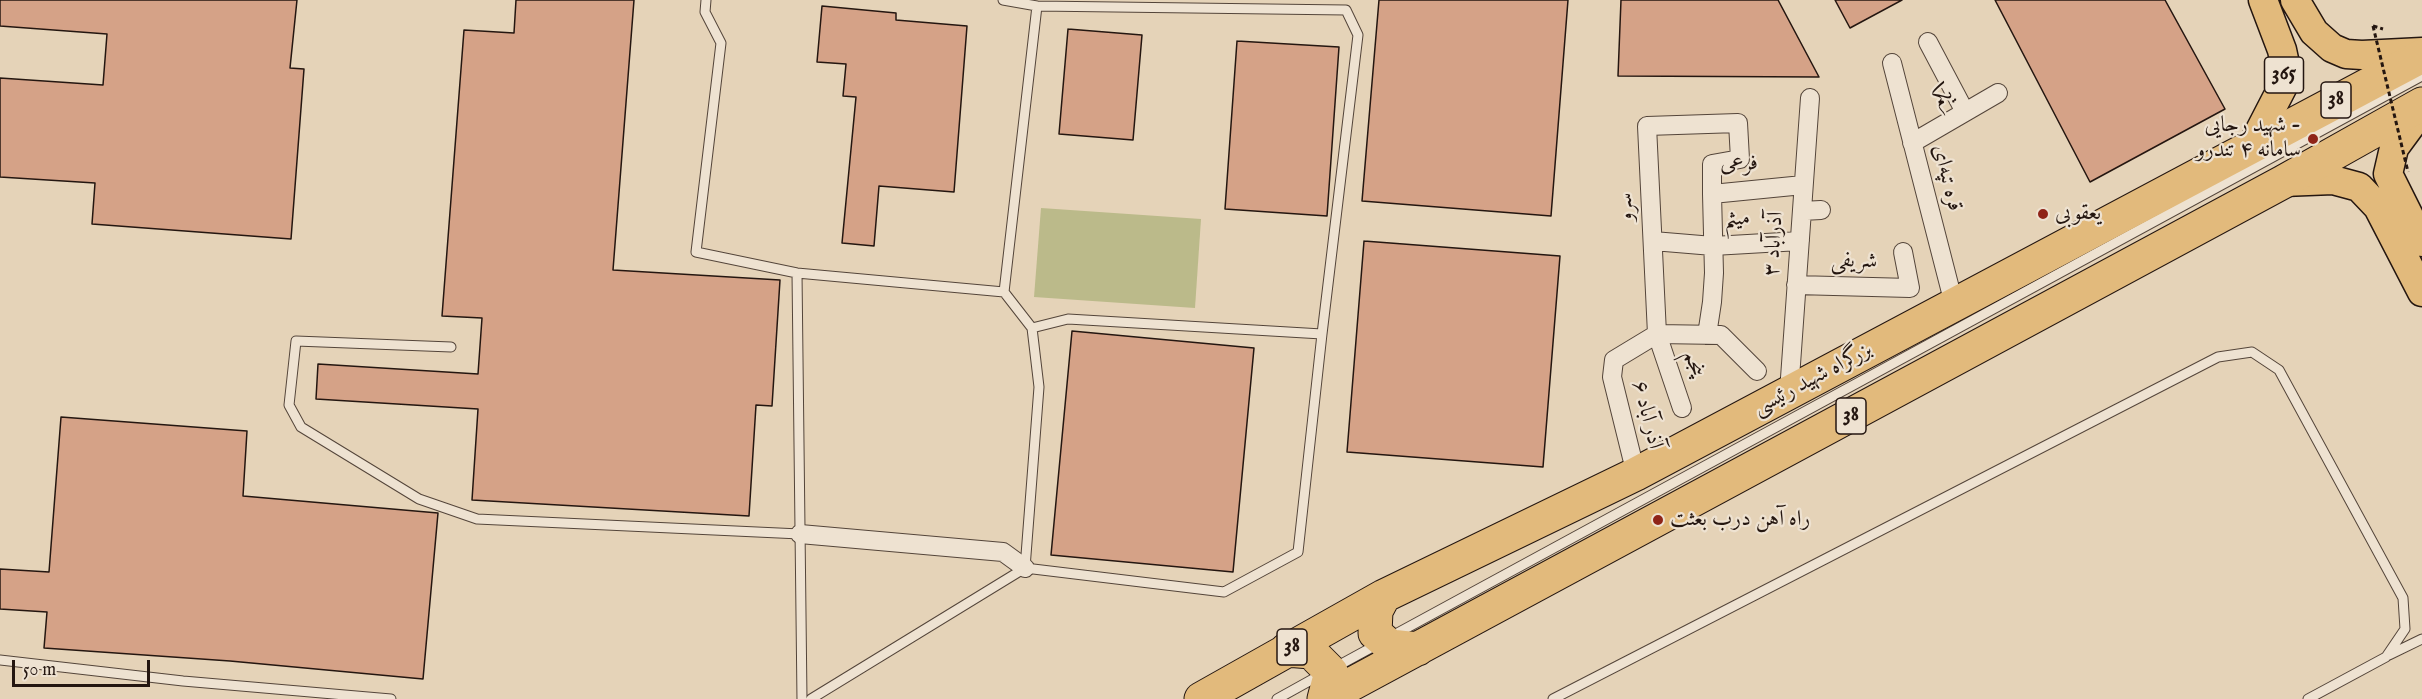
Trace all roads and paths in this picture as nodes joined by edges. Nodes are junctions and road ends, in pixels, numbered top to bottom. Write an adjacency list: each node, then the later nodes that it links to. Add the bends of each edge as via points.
1 (706, 0): 29 (lane, via 705,12 721,43 696,252)
2 (1003, 0): 5 (lane)
3 (2263, 0): 17 (main road, 365, via 2285,64 2283,86)
4 (2295, 0): 7 (main road, 365, via 2314,32 2332,48 2354,54)
5 (1037, 6): 31 (lane); 35 (lane, via 1346,10 1358,35)
6 (1928, 42): 14 (street)
7 (2407, 48): 17 (highway, بزرگراه شهید رئیسی / 38); 20 (path, bridge, via 2373,26)
8 (1892, 63): 16 (street, قره تپه‌ای)
9 (2422, 76): 55 (lane)
10 (1998, 93): 14 (street, یکم)
11 (1810, 98): 19 (street, ۳ آذرآباد)
12 (2422, 104): 18 (highway, 38)
13 (2422, 110): 20 (main road, via 2394,148 2388,174)
14 (1965, 112): 16 (street, یکم)
15 (1647, 126): 21 (street, فرعی, via 1738,123 1740,159 1712,164); 24 (street, سرو)
16 (1912, 142): 33 (street, قره تپه‌ای)
17 (2252, 146): 33 (highway, بزرگراه شهید رئیسی / 38)
18 (2283, 182): 20 (main road, via 2333,180); 47 (highway, 38)
19 (1803, 185): 21 (street, فرعی); 23 (street, ۳ آذرآباد)
20 (2394, 192): 26 (main road); 32 (main road)
21 (1712, 194): 27 (street)
22 (1821, 210): 23 (street)
23 (1802, 211): 25 (street, ۳ آذرآباد)
24 (1653, 241): 27 (street, میثم); 36 (street, سرو)
25 (1800, 241): 27 (street, میثم); 30 (street, ۳ آذرآباد)
26 (2422, 243)
27 (1713, 246): 37 (street)
28 (1903, 252): 30 (street, شریفی, via 1910,288)
29 (797, 273): 31 (lane); 43 (lane)
30 (1796, 285): 40 (street, ۳ آذرآباد)
31 (1004, 292): 34 (lane)
32 (2422, 292)
33 (1954, 304): 40 (highway, بزرگراه شهید رئیسی / 38)
34 (1032, 328): 35 (lane, via 1068,319); 44 (lane, via 1039,387)
35 (1322, 334): 44 (lane, via 1298,552 1224,592)
36 (1657, 334): 37 (street); 41 (street, پنجم); 42 (street, آذر آباد ۶, via 1614,360 1612,377)
37 (1707, 335): 39 (street, via 1721,335)
38 (451, 347): 43 (lane, via 296,341 289,405 301,427 418,499 477,519)
39 (1757, 371)
40 (1789, 392): 42 (highway, بزرگراه شهید رئیسی / 38)
41 (1682, 408)
42 (1636, 474): 45 (highway, بزرگراه شهید رئیسی / 38)
43 (800, 534): 44 (street, via 1003,552); 52 (lane)
44 (1025, 568): 53 (lane)
45 (1384, 596): 47 (highway, via 1376,611 1376,633 1390,646); 48 (highway, بزرگراه شهید رئیسی / 38)
46 (2422, 639): 49 (lane)
47 (1418, 648): 56 (highway, 38)
48 (1286, 650): 54 (highway, بزرگراه شهید رئیسی / 38); 56 (highway, via 1311,652 1330,672)
49 (2386, 657): 57 (lane, via 2405,629 2403,598 2279,370 2252,352 2218,357); 58 (lane)
50 (0, 660): 51 (lane)
51 (391, 699)
52 (802, 699)
53 (811, 699)
54 (1201, 699)
55 (1277, 699)
56 (1324, 699)
57 (1553, 699)
58 (2308, 699)

